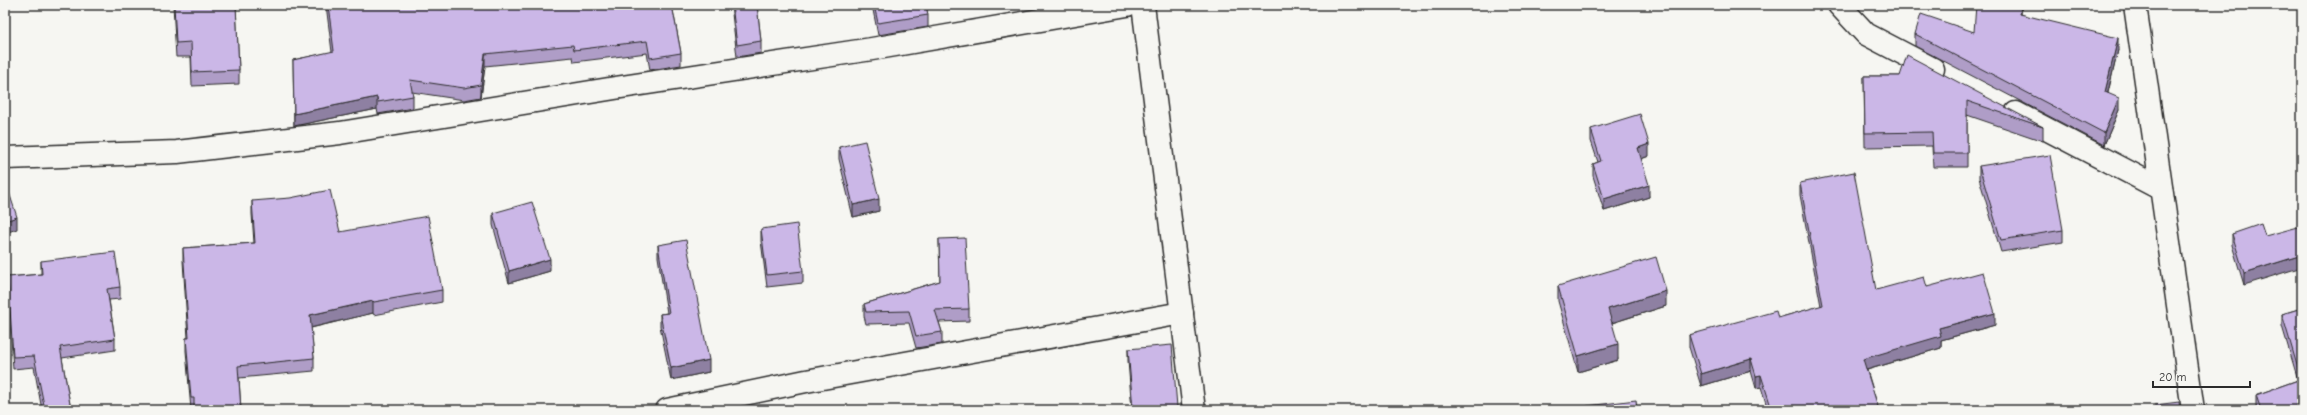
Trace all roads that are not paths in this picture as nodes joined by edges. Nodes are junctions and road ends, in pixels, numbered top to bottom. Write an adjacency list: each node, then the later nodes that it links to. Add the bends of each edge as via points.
1 (1127, 5): 7 (street, via 872,49 340,133 177,152)
2 (1143, 5): 9 (street)
3 (1839, 5): 5 (street, via 1866,34)
4 (2135, 5): 8 (street)
5 (1950, 78)
6 (1999, 104): 8 (street)
7 (5, 158)
8 (2161, 189): 12 (street)
9 (1182, 313): 10 (street, via 814,380); 11 (street)
10 (667, 410)
11 (1194, 410)
12 (2193, 410)

